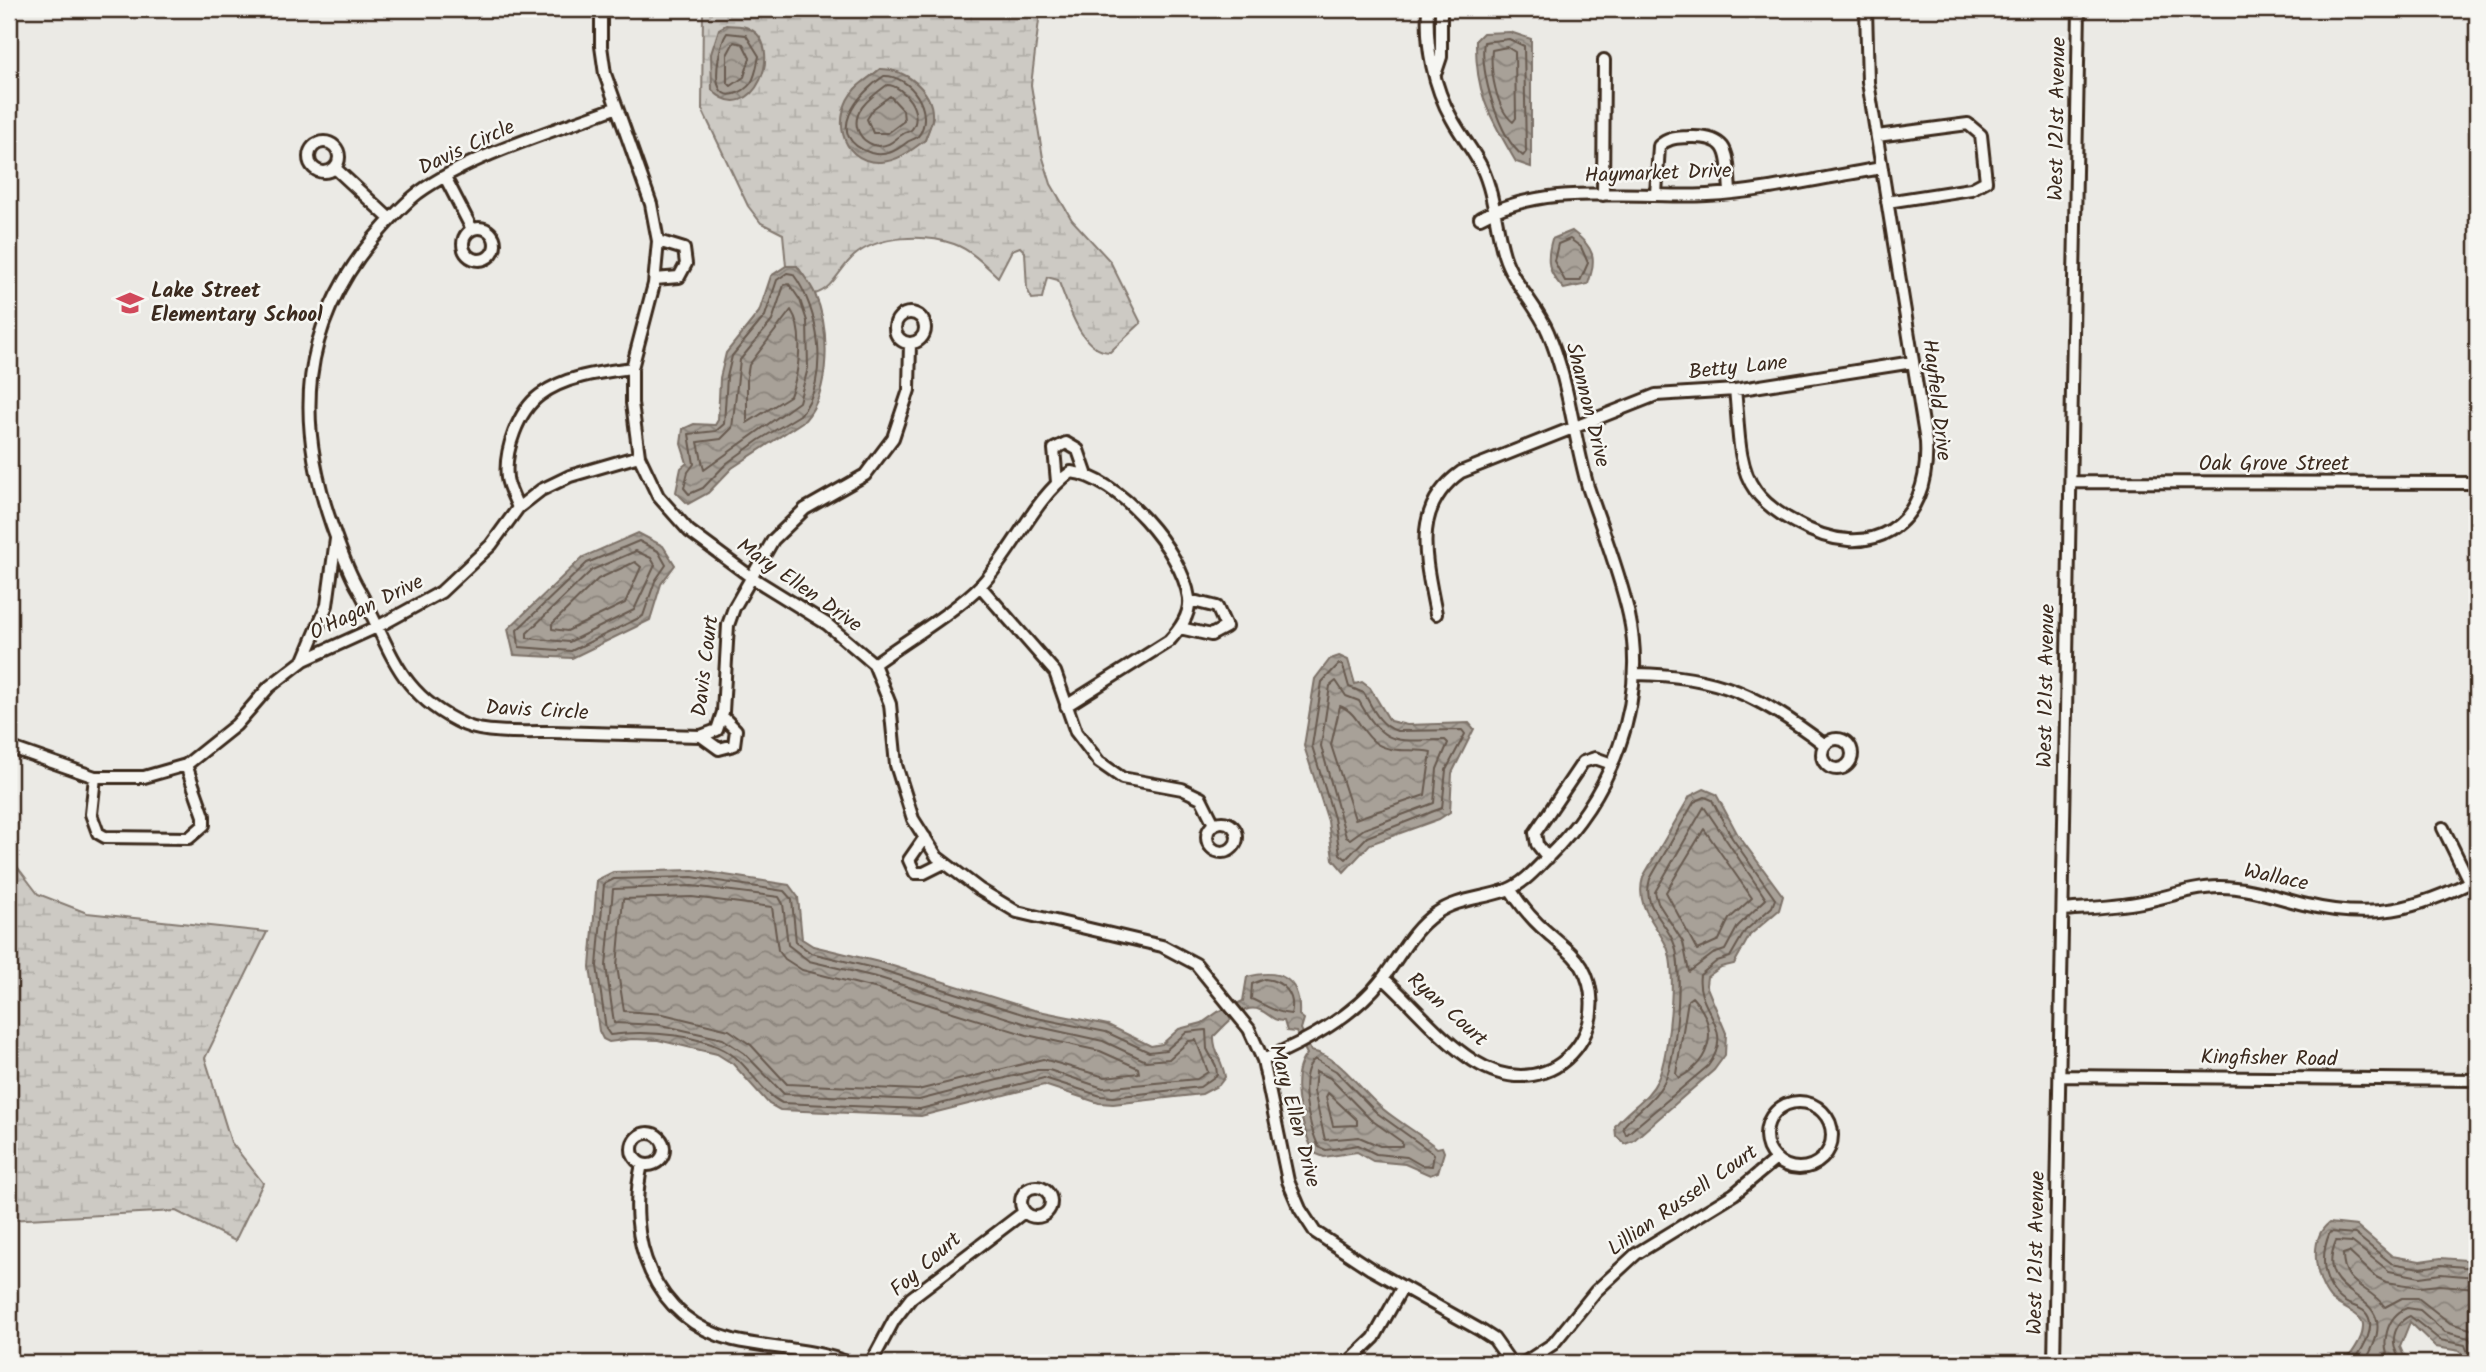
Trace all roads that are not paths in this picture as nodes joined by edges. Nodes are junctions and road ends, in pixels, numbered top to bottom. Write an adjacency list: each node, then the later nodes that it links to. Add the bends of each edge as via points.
1 (601, 9): 8 (street, Mary Ellen Drive, via 601,46)
2 (1427, 9): 7 (street, Shannon Drive, via 1430,62)
3 (1441, 9): 7 (street, Shannon Drive, via 1441,57)
4 (1866, 9): 9 (street, Hayfield Drive, via 1866,64)
5 (2079, 9): 31 (street, West 121st Avenue)
6 (1604, 60): 15 (street)
7 (1436, 72): 17 (street, Shannon Drive, via 1449,116 1482,168)
8 (615, 108): 12 (street, Davis Circle); 21 (street, Mary Ellen Drive, via 651,204)
9 (1877, 136): 11 (street, Hayfield Drive); 16 (street, via 1968,124 1981,135 1987,172 1986,180 1971,189)
10 (335, 168): 19 (street)
11 (1882, 168): 13 (street, Haymarket Drive); 16 (street, Hayfield Drive)
12 (445, 177): 19 (street, Davis Circle); 20 (street)
13 (1730, 191): 14 (street, Haymarket Drive); 14 (street, via 1727,161 1720,143 1710,136 1668,138 1659,146)
14 (1656, 194): 15 (street, Haymarket Drive)
15 (1603, 195): 17 (street, Haymarket Drive, via 1539,198)
16 (1887, 202): 24 (street, Hayfield Drive)
17 (1496, 210): 18 (street, Haymarket Drive); 27 (street, Shannon Drive, via 1504,255 1546,327 1561,365)
18 (1480, 218)
19 (390, 219): 34 (street, Davis Circle, via 351,267 330,303 316,348 308,401 311,450)
20 (472, 229)
21 (658, 241): 22 (street, Mary Ellen Drive); 22 (street, via 684,249 687,264 679,276)
22 (655, 279): 25 (street, Mary Ellen Drive)
23 (910, 343): 35 (street, Davis Court, via 909,390 894,438 865,475 806,509 774,540)
24 (1913, 362): 26 (street, Betty Lane); 26 (street, Hayfield Drive, via 1926,442 1922,491 1898,523 1860,541 1833,540 1812,532 1767,504 1754,490 1744,464)
25 (632, 368): 28 (street, Mary Ellen Drive); 33 (street, via 572,380 533,402 510,447 507,478)
26 (1735, 390): 27 (street, Betty Lane, via 1656,395)
27 (1573, 427): 38 (street, Betty Lane, via 1461,472 1433,500 1425,536); 43 (street, Shannon Drive, via 1629,615)
28 (639, 456): 33 (street, O'Hagan Drive, via 570,476); 35 (street, Mary Ellen Drive, via 658,496 689,531)
29 (1086, 473): 30 (street, via 1071,471); 30 (street, via 1078,450 1066,443 1054,449); 37 (street, via 1125,498 1170,553)
30 (1057, 482): 36 (street)
31 (2071, 482): 32 (street, Oak Grove Street); 60 (street, West 121st Avenue)
32 (2477, 483)
33 (518, 508): 39 (street, O'Hagan Drive, via 491,545 441,592)
34 (336, 536): 39 (street, Davis Circle, via 350,575); 41 (street, Davis Circle, via 327,605)
35 (751, 577): 42 (street, Mary Ellen Drive, via 827,624); 45 (street, Davis Court, via 729,625)
36 (980, 586): 42 (street); 44 (street, via 1055,672)
37 (1189, 600): 40 (street); 40 (street, via 1217,607 1226,627 1211,635)
38 (1436, 614)
39 (379, 626): 41 (street, O'Hagan Drive); 47 (street, Davis Circle, via 394,663 423,701 468,726 517,732)
40 (1180, 628): 44 (street, via 1169,641)
41 (304, 660): 51 (street, O'Hagan Drive)
42 (874, 664): 55 (street, Mary Ellen Drive, via 890,704 896,765 913,819)
43 (1636, 674): 48 (street, via 1720,683 1763,702); 50 (street, Shannon Drive, via 1628,720)
44 (1066, 706): 53 (street, via 1076,732 1099,762 1122,778 1182,789 1201,798)
45 (722, 716): 46 (street, Davis Court); 47 (street, via 736,730 734,745 719,749)
46 (717, 730): 47 (street, Davis Circle)
47 (701, 736)
48 (1825, 745)
49 (9, 747): 52 (street, O'Hagan Drive)
50 (1612, 764): 56 (street, Shannon Drive, via 1586,810); 56 (street, via 1595,758 1583,762 1535,833 1536,844)
51 (186, 765): 52 (street, O'Hagan Drive, via 144,777); 52 (street, via 204,817 204,825 189,838 105,837 98,833 91,814)
52 (95, 777)
53 (1214, 824)
54 (2443, 828): 58 (street)
55 (925, 837): 57 (street, Mary Ellen Drive); 57 (street, via 909,860 915,873)
56 (1548, 858): 59 (street, Shannon Drive)
57 (944, 863): 62 (street, Mary Ellen Drive, via 1017,912 1163,946 1196,964 1249,1029)
58 (2474, 881): 60 (street, Wallace, via 2421,905 2385,911 2325,908 2223,887 2117,907)
59 (1510, 889): 61 (street, Shannon Drive, via 1467,898 1433,915); 61 (street, Ryan Court, via 1531,918 1573,956 1589,983 1592,1006 1587,1031 1560,1064 1524,1077 1494,1073 1476,1064)
60 (2063, 910): 63 (street, West 121st Avenue)
61 (1383, 978): 62 (street, Shannon Drive, via 1319,1033)
62 (1263, 1060): 68 (street, Mary Ellen Drive, via 1288,1181 1300,1209 1329,1244)
63 (2060, 1076): 64 (street, Kingfisher Road); 76 (street, West 121st Avenue)
64 (2477, 1080)
65 (1776, 1159): 65 (street, Lillian Russell Court, via 1806,1167 1824,1156 1832,1136 1826,1115 1797,1102 1770,1118 1766,1139); 75 (street, Lillian Russell Court, via 1734,1194 1636,1254 1596,1291 1553,1344)
66 (642, 1164): 69 (street, via 635,1206 639,1242 656,1284 677,1309 730,1339)
67 (1024, 1212): 72 (street, Foy Court, via 911,1298)
68 (1402, 1288): 73 (street, via 1374,1338); 74 (street, Mary Ellen Drive, via 1494,1339)
69 (807, 1350): 70 (street); 71 (street)
70 (804, 1363)
71 (849, 1363)
72 (871, 1363)
73 (1348, 1363)
74 (1511, 1363)
75 (1524, 1363)
76 (2054, 1363)

